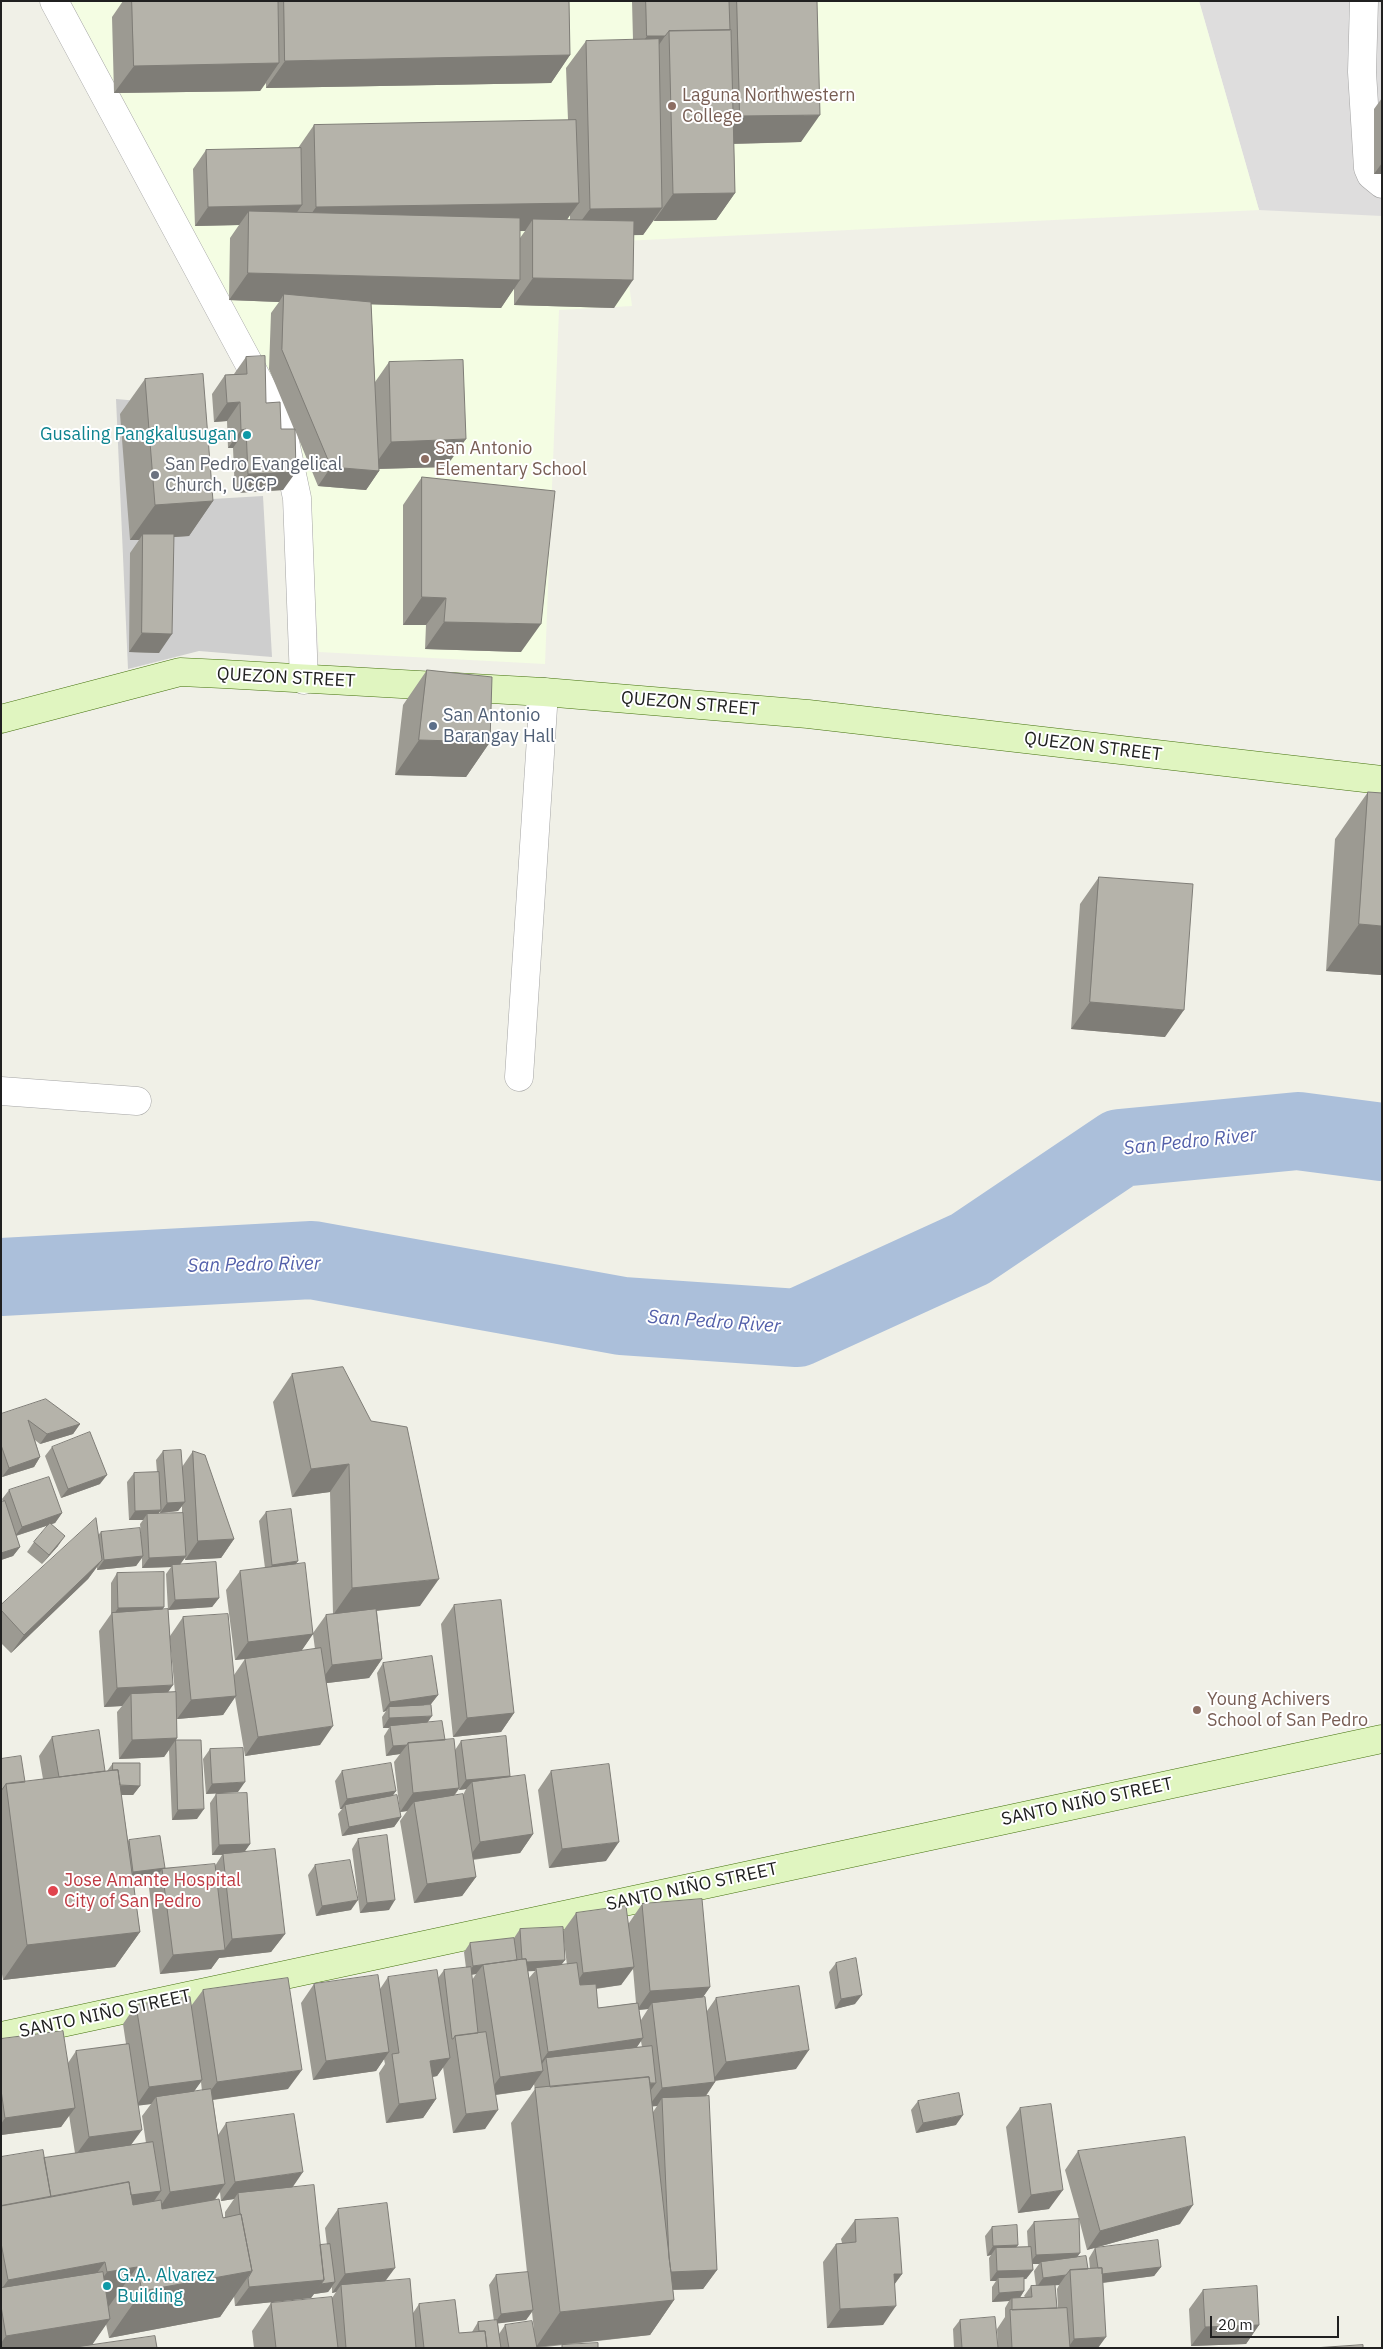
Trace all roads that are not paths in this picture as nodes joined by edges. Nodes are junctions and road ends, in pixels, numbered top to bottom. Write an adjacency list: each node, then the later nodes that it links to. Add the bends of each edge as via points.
1 (54, 1): 5 (street, via 281,423 297,498)
2 (1364, 1): 3 (street)
3 (1372, 72): 4 (street, via 1368,168)
4 (1382, 184)
5 (304, 680): 6 (street, QUEZON STREET); 7 (street, QUEZON STREET, via 180,672)
6 (544, 692): 8 (street, QUEZON STREET, via 808,714); 9 (street)
7 (1, 719)
8 (1382, 780)
9 (519, 1077)
10 (1, 1091): 11 (street)
11 (138, 1102)
12 (1382, 1739): 13 (street, SANTO NIÑO STREET)
13 (1, 2036)

